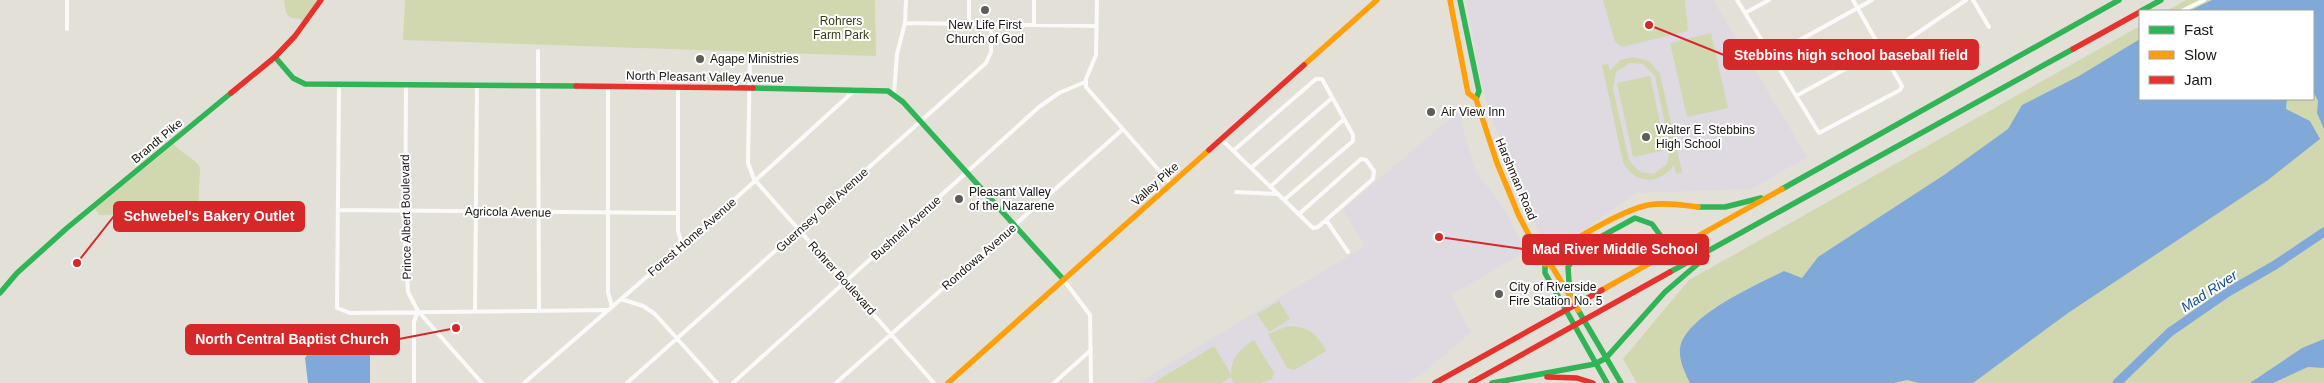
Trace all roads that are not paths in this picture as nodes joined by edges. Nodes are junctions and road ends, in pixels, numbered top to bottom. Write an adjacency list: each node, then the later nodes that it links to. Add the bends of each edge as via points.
1 (67, 0): 30 (street)
2 (321, 0): 36 (main road, Brandt Pike)
3 (906, 0): 24 (street)
4 (969, 0): 25 (street)
5 (1034, 0): 27 (street)
6 (1097, 0): 28 (street)
7 (1377, 0): 53 (main road, Valley Pike)
8 (1450, 0): 49 (main road, Harshman Road, via 1468,93)
9 (1460, 0): 49 (main road, Harshman Road, via 1479,91)
10 (1738, 0): 23 (street)
11 (1769, 0): 23 (street)
12 (1853, 0): 19 (street)
13 (1872, 0): 19 (street)
14 (1966, 0): 34 (street)
15 (1973, 0): 29 (street)
16 (2119, 0): 60 (main road)
17 (2161, 0): 20 (main road)
18 (2204, 0): 21 (street)
19 (1858, 9): 31 (street); 35 (street)
20 (2142, 10)
21 (2184, 10)
22 (2139, 12): 74 (main road)
23 (1745, 13): 35 (street)
24 (905, 23): 25 (street); 46 (street, via 897,54)
25 (969, 24): 26 (street)
26 (991, 24): 27 (street); 51 (street, Guernsey Dell Avenue, via 988,60)
27 (1034, 25): 28 (street)
28 (1096, 26): 37 (street, via 1096,55)
29 (1989, 27)
30 (67, 29)
31 (1882, 49): 34 (street); 47 (street)
32 (538, 51): 41 (street)
33 (750, 54): 44 (street, Rohrer Boulevard)
34 (1886, 55): 47 (street, via 1902,86 1900,90 1830,128 1817,132)
35 (1771, 56): 47 (street)
36 (275, 57): 38 (main road, North Pleasant Valley Avenue, via 297,81); 82 (main road, Brandt Pike, via 67,228 17,273)
37 (1085, 82): 52 (street, via 1087,90); 56 (street, Bushnell Avenue, via 1049,100)
38 (339, 84): 39 (main road, North Pleasant Valley Avenue); 64 (street)
39 (406, 85): 40 (main road, North Pleasant Valley Avenue); 65 (street, Prince Albert Boulevard)
40 (476, 85): 41 (main road, North Pleasant Valley Avenue); 66 (street)
41 (539, 86): 42 (main road, North Pleasant Valley Avenue); 67 (street)
42 (608, 86): 43 (main road, North Pleasant Valley Avenue); 68 (street)
43 (678, 87): 44 (main road, North Pleasant Valley Avenue); 69 (street)
44 (749, 88): 45 (main road, North Pleasant Valley Avenue); 57 (street, Rohrer Boulevard, via 748,163)
45 (856, 89): 46 (main road, North Pleasant Valley Avenue); 57 (street, Forest Home Avenue)
46 (894, 94): 51 (main road)
47 (1796, 96)
48 (1332, 98): 50 (street); 54 (street, via 1322,79 1316,79); 55 (street)
49 (1476, 99): 78 (main road, Harshman Road, via 1505,184)
50 (1344, 119): 59 (street); 63 (street, via 1354,138)
51 (921, 121): 56 (main road); 73 (street, Guernsey Dell Avenue)
52 (1122, 130): 58 (street); 72 (street, Rondowa Avenue)
53 (1220, 139): 54 (street); 58 (main road, Valley Pike)
54 (1233, 151): 55 (street)
55 (1250, 168): 59 (street)
56 (967, 173): 72 (main road); 80 (street, Bushnell Avenue)
57 (755, 182): 73 (street, Rohrer Boulevard); 76 (street, Forest Home Avenue)
58 (1171, 184): 79 (main road, Valley Pike)
59 (1270, 186): 62 (street)
60 (1783, 189): 78 (main road, via 1736,206 1715,208 1662,204 1630,211 1551,256); 81 (main road)
61 (1236, 192): 62 (street)
62 (1278, 194): 63 (street)
63 (1284, 200): 70 (street)
64 (338, 210): 65 (street, Agricola Avenue); 89 (street, via 338,308 350,313)
65 (406, 211): 66 (street, Agricola Avenue); 89 (street, Prince Albert Boulevard, via 406,281)
66 (476, 211): 67 (street, Agricola Avenue); 88 (street)
67 (539, 212): 68 (street, Agricola Avenue); 86 (street)
68 (609, 213): 69 (street, Agricola Avenue); 85 (street, via 608,292)
69 (677, 213): 76 (street, via 678,236)
70 (1299, 214): 71 (street, via 1313,228 1318,228); 71 (street, via 1365,159 1374,172 1373,179)
71 (1326, 220): 77 (street)
72 (1014, 225): 79 (main road); 90 (street, Rondowa Avenue)
73 (799, 230): 80 (street, Rohrer Boulevard); 91 (street, Guernsey Dell Avenue)
74 (1731, 238): 93 (main road, via 1670,284); 108 (main road)
75 (1589, 241): 78 (main road, via 1555,262); 81 (main road, via 1635,218 1650,221 1655,226 1660,242 1657,251); 83 (main road, via 1568,267)
76 (682, 245): 84 (street, Forest Home Avenue)
77 (1348, 252)
78 (1545, 264): 83 (main road, Harshman Road, via 1553,268); 94 (main road, Harshman Road, via 1545,273)
79 (1064, 279): 92 (street, via 1090,315); 104 (main road, Valley Pike)
80 (845, 282): 90 (street, Rohrer Boulevard); 101 (street, Bushnell Avenue)
81 (1614, 284): 107 (main road)
82 (0, 293)
83 (1570, 297): 93 (main road, Harshman Road)
84 (621, 299): 85 (street, Forest Home Avenue); 91 (street, via 650,310)
85 (612, 306): 87 (street, Forest Home Avenue)
86 (539, 310): 87 (street); 88 (street)
87 (607, 310): 98 (street, Forest Home Avenue)
88 (475, 311): 89 (street)
89 (418, 312): 96 (street, via 414,322); 97 (street, Prince Albert Boulevard)
90 (892, 334): 102 (street, Rondowa Avenue); 103 (street, Rohrer Boulevard)
91 (677, 339): 99 (street, Guernsey Dell Avenue); 100 (street)
92 (1091, 350): 105 (street); 106 (street)
93 (1606, 358): 94 (main road); 112 (main road, Harshman Road)
94 (1596, 364): 95 (main road); 111 (main road, Harshman Road)
95 (1519, 379): 109 (main road); 110 (main road, via 1563,377)
96 (414, 383)
97 (482, 383)
98 (524, 383)
99 (628, 383)
100 (717, 383)
101 (733, 383)
102 (836, 383)
103 (934, 383)
104 (948, 383)
105 (1054, 383)
106 (1091, 383)
107 (1435, 383)
108 (1471, 383)
109 (1492, 383)
110 (1593, 383)
111 (1607, 383)
112 (1621, 383)

